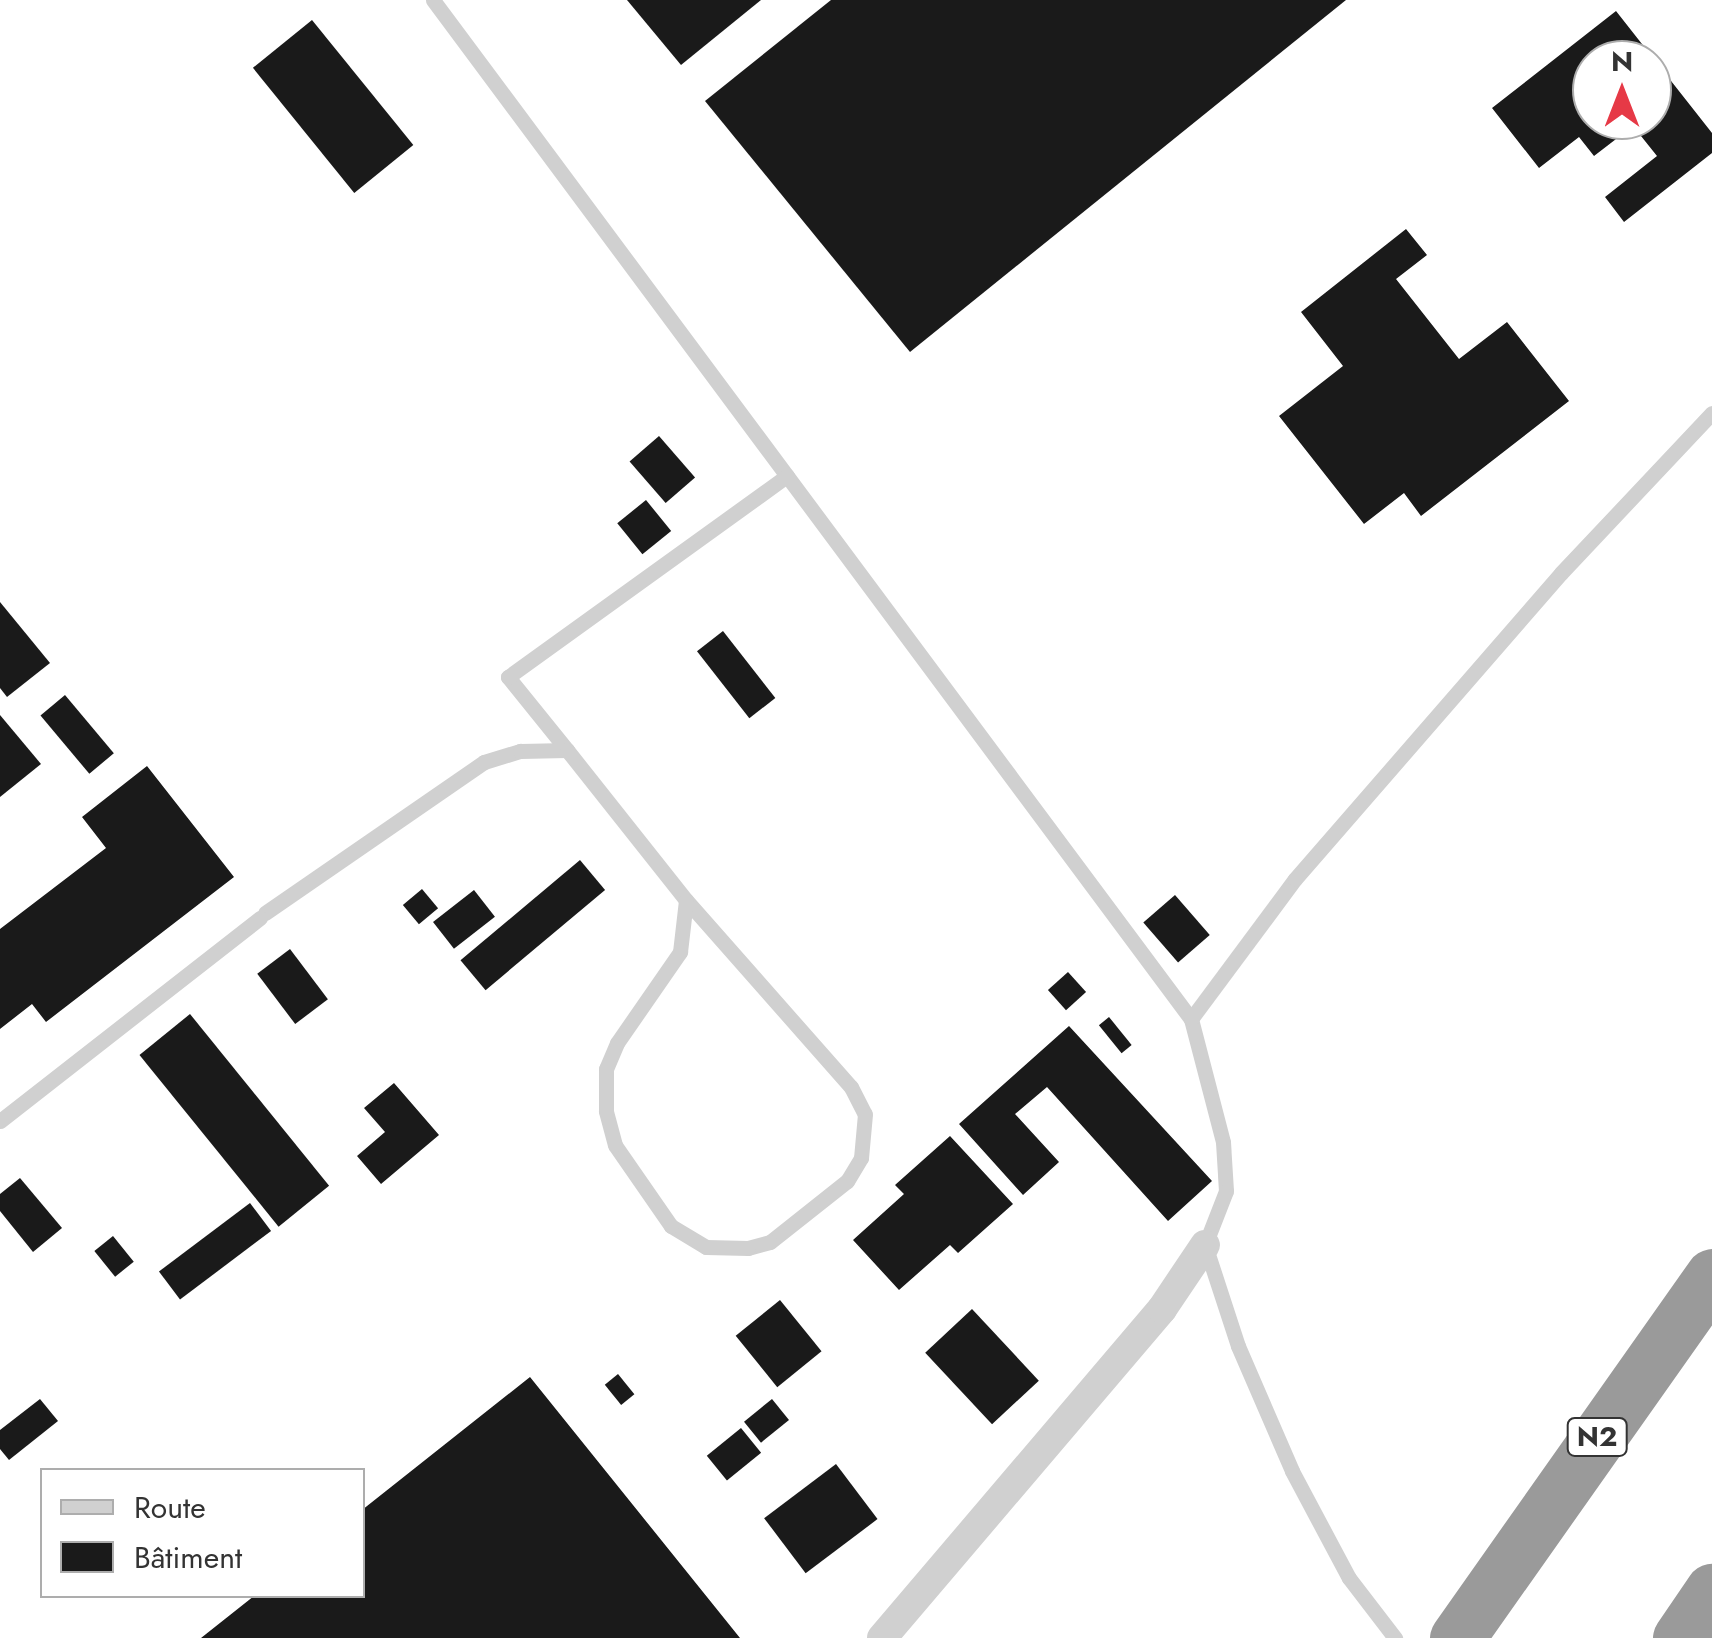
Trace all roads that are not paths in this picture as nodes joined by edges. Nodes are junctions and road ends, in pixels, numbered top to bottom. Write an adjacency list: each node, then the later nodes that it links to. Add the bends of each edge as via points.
1 (433, 0): 3 (lane)
2 (1712, 414): 6 (lane, via 1561,573 1295,879)
3 (786, 476): 4 (lane, via 508,677); 6 (lane)
4 (567, 750): 5 (lane); 7 (lane, via 520,751 484,762 262,916)
5 (686, 900): 5 (lane, via 851,1087 865,1114 861,1158 848,1182 770,1242 748,1248 706,1247 671,1226 615,1144 606,1111 606,1069 680,952)
6 (1192, 1019): 8 (lane, via 1224,1142 1226,1192)
7 (0, 1121)
8 (1205, 1245): 12 (street, via 1162,1308); 13 (lane, via 1238,1346 1292,1471 1350,1578)
9 (1712, 1276): 11 (highway, N2)
10 (1712, 1591): 14 (highway)
11 (1470, 1618)
12 (882, 1638)
13 (1395, 1638)
14 (1680, 1638)

